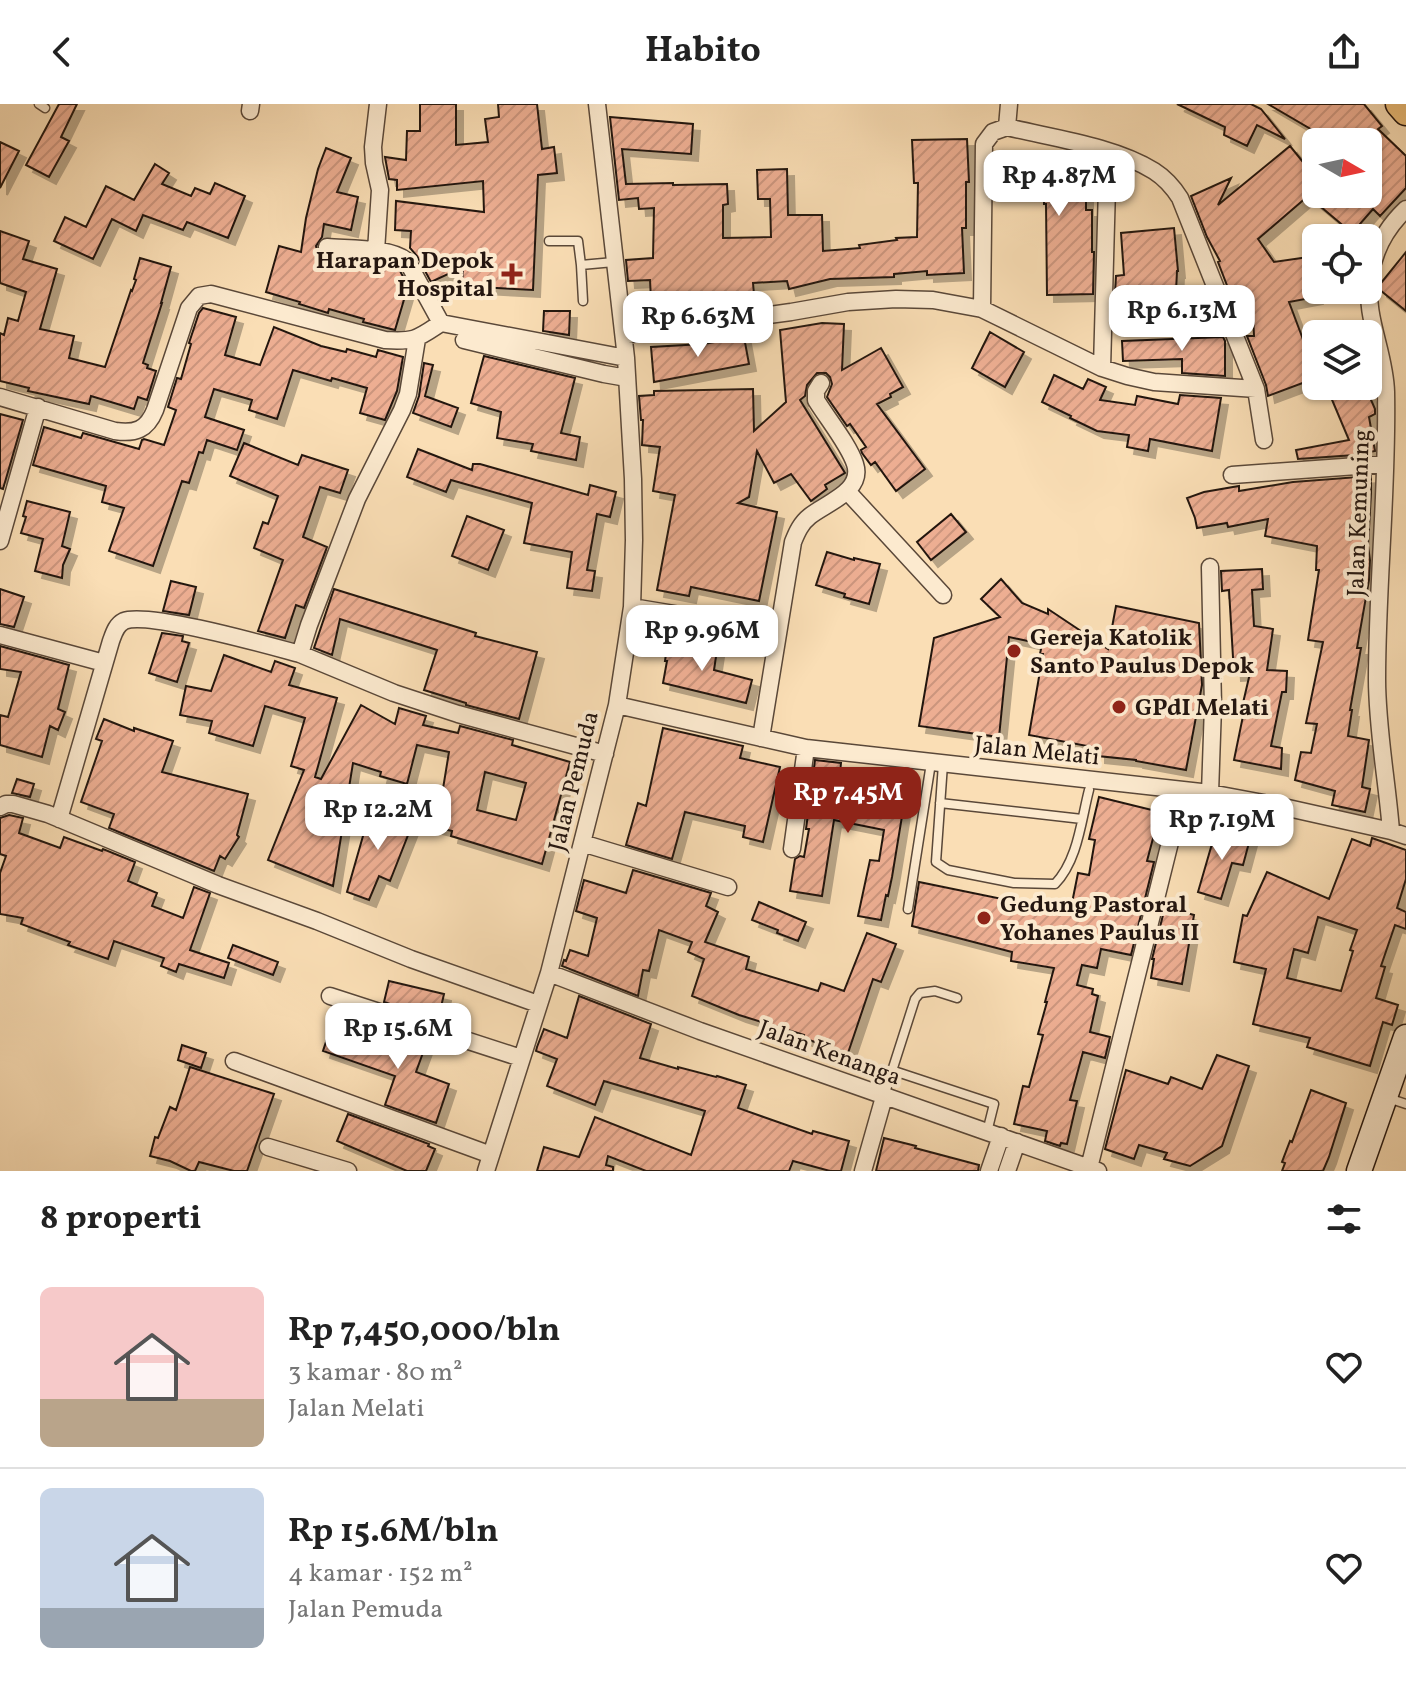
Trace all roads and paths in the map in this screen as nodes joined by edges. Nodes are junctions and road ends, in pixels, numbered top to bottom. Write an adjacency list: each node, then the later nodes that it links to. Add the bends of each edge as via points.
1 (378, 104): 11 (street, via 373,147 380,190)
2 (597, 104): 12 (street, Jalan Pemuda)
3 (1009, 104): 6 (street)
4 (1399, 104): 5 (main road)
5 (1406, 112)
6 (1007, 127): 7 (street); 15 (street, via 993,132 984,144)
7 (1108, 151): 21 (street); 24 (street, via 1156,172 1180,198)
8 (1406, 209): 28 (street, Jalan Kemuning, via 1380,241 1369,288 1384,371)
9 (549, 241): 13 (lane, via 578,241)
10 (327, 247): 11 (street)
11 (376, 251): 16 (street, via 407,261)
12 (615, 262): 13 (lane); 17 (street, Jalan Pemuda)
13 (581, 265): 14 (lane)
14 (583, 301)
15 (982, 309): 17 (street, via 933,300 848,302); 21 (street)
16 (441, 323): 18 (street); 20 (street)
17 (624, 335): 20 (street, Jalan Pemuda)
18 (417, 339): 26 (street, via 385,340 205,294 189,308 145,426 115,431); 37 (street, via 408,394 357,499)
19 (464, 340): 22 (street)
20 (626, 358): 22 (street, Jalan Pemuda)
21 (1102, 368): 24 (street, via 1154,382)
22 (627, 378): 34 (street, Jalan Pemuda, via 634,494)
23 (821, 383): 30 (street, via 816,400 855,461 855,481)
24 (1256, 389): 27 (street)
25 (0, 397): 26 (street)
26 (38, 407): 31 (street)
27 (1264, 440)
28 (1385, 464): 29 (street); 51 (street, Jalan Kemuning, via 1377,682)
29 (1232, 475)
30 (847, 491): 33 (street); 35 (street, via 798,529)
31 (0, 541)
32 (1210, 567): 46 (street)
33 (943, 595)
34 (632, 607): 35 (street); 39 (street, Jalan Pemuda)
35 (777, 631): 40 (street)
36 (0, 635): 38 (street)
37 (300, 654): 38 (street, via 132,619 117,626); 42 (street, via 458,714)
38 (104, 663): 49 (street)
39 (617, 705): 40 (street, Jalan Melati); 42 (street, Jalan Pemuda)
40 (761, 738): 41 (street, Jalan Melati)
41 (806, 748): 43 (street, Jalan Melati); 53 (street)
42 (605, 754): 52 (street, Jalan Pemuda)
43 (937, 764): 44 (street, Jalan Melati); 47 (lane); 55 (lane)
44 (1091, 785): 45 (street, Jalan Melati); 50 (lane)
45 (1183, 790): 46 (street, Jalan Melati); 69 (street)
46 (1210, 793): 51 (street, Jalan Melati)
47 (940, 803): 50 (lane); 50 (lane, via 936,862 948,870 1014,883 1055,884 1075,850)
48 (0, 807): 49 (street, via 21,806)
49 (59, 819): 59 (street, via 218,885)
50 (1082, 819)
51 (1398, 834)
52 (582, 843): 54 (street); 56 (street, Jalan Pemuda)
53 (792, 849)
54 (728, 887)
55 (908, 909)
56 (549, 973): 59 (street, Jalan Pemuda); 64 (street, Jalan Kenanga)
57 (330, 996): 61 (street)
58 (957, 998): 63 (lane, via 920,993)
59 (538, 1004): 61 (street, Jalan Pemuda)
60 (1405, 1041): 65 (main road)
61 (521, 1058): 68 (street, Jalan Pemuda)
62 (234, 1061): 68 (street)
63 (891, 1070): 64 (lane); 66 (lane, via 994,1104)
64 (884, 1097): 66 (street, Jalan Kenanga); 71 (street)
65 (1395, 1101): 74 (main road)
66 (1002, 1137): 69 (street, Jalan Kenanga); 72 (street); 73 (street)
67 (268, 1147): 70 (street)
68 (488, 1163)
69 (1094, 1170)
70 (348, 1171)
71 (863, 1171)
72 (989, 1171)
73 (1007, 1171)
74 (1359, 1171)

